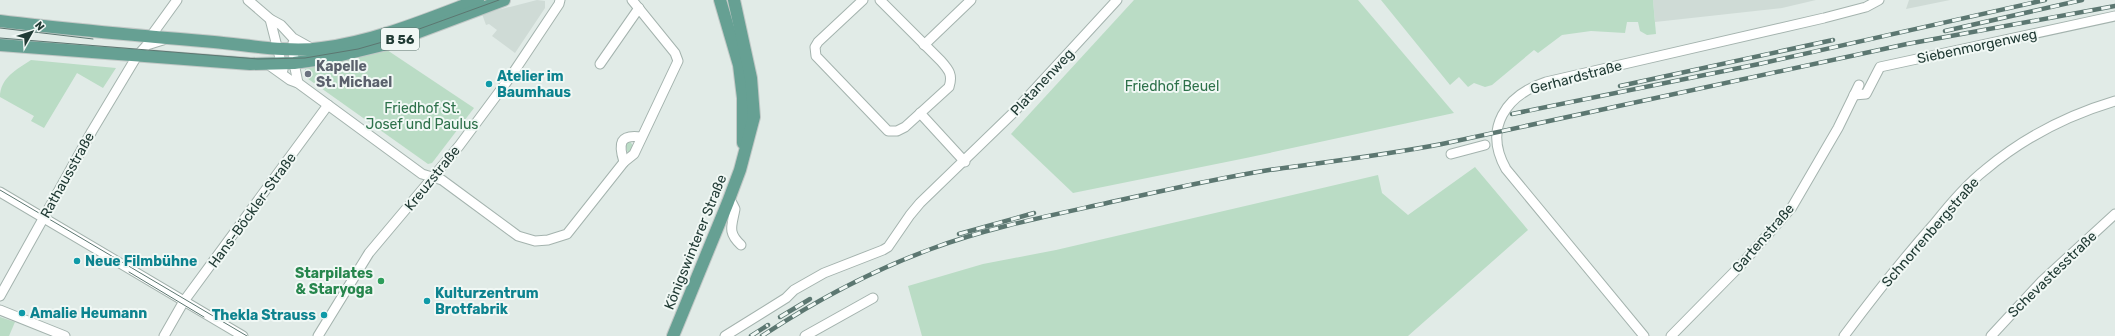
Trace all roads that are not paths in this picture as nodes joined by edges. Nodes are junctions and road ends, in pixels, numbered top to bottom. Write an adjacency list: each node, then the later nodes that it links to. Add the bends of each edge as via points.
1 (177, 0): 19 (street)
2 (248, 0): 17 (street)
3 (478, 0): 14 (main road, B 56)
4 (504, 0): 26 (main road, B 56, via 387,44 329,58)
5 (560, 0): 42 (street, Kreuzstraße, via 511,76 459,146)
6 (632, 0): 15 (street)
7 (863, 0): 35 (street, via 817,45 816,56 888,131 897,131 905,127)
8 (880, 0): 23 (street)
9 (971, 0): 23 (street)
10 (1879, 0): 59 (street, Gerhardstraße, via 1866,7 1824,18 1546,82 1522,92 1510,102 1497,129 1498,152 1506,169)
11 (720, 1): 39 (main road, Königswinterer Straße, via 739,65 743,98)
12 (734, 1): 39 (main road, Königswinterer Straße, via 752,78 753,95 754,117)
13 (1111, 2): 41 (street, Platanenweg, via 1013,113)
14 (450, 5): 21 (main road, B 56, via 355,42 311,48)
15 (639, 8): 27 (street); 36 (street, via 675,53 678,61)
16 (2115, 16): 32 (street, Siebenmorgenweg, via 1880,67 1866,94)
17 (270, 19): 21 (street, via 281,25); 24 (street)
18 (0, 21): 19 (main road, B 56)
19 (151, 36): 20 (main road, B 56)
20 (173, 39): 24 (main road, B 56); 25 (street, via 148,45)
21 (293, 43): 24 (main road, B 56); 26 (street)
22 (0, 45): 25 (main road, B 56)
23 (924, 45): 35 (street, via 950,72 951,80 949,87)
24 (278, 48): 26 (street)
25 (137, 56): 28 (main road, B 56); 46 (street, Rathausstraße)
26 (288, 63): 28 (main road, B 56); 29 (street); 30 (street)
27 (600, 64)
28 (269, 65): 29 (street)
29 (285, 76): 30 (street)
30 (298, 83): 34 (street)
31 (1859, 85): 32 (street, Gartenstraße)
32 (1854, 95): 60 (street, Gartenstraße, via 1792,207 1740,266)
33 (2115, 101): 61 (street, Schnorrenbergstraße, via 2078,113 2059,123 2022,143 1984,170 1906,256)
34 (328, 105): 42 (street, via 422,174); 50 (street, Hans-Böckler-Straße)
35 (920, 113): 41 (street)
36 (641, 137): 40 (street, via 634,154); 40 (street, via 629,136 622,141 620,146)
37 (1485, 145): 38 (street)
38 (1451, 154)
39 (743, 158): 44 (main road, Königswinterer Straße)
40 (624, 162): 42 (street, via 567,234 535,241 518,236 442,180)
41 (965, 162): 57 (street, Platanenweg, via 913,211 888,247 832,269 794,290 786,298)
42 (432, 177): 55 (street, Kreuzstraße, via 369,253)
43 (0, 192): 46 (street)
44 (728, 202): 47 (street, via 732,203 735,209 732,237); 56 (main road, Königswinterer Straße)
45 (2115, 214): 62 (street, Schevastesstraße, via 2042,281)
46 (44, 218): 48 (street, Rathausstraße); 50 (street)
47 (741, 245)
48 (0, 296)
49 (873, 298): 58 (street)
50 (184, 301): 53 (street, Hans-Böckler-Straße); 54 (street)
51 (0, 310): 52 (street)
52 (65, 336)
53 (164, 336)
54 (242, 336)
55 (318, 336)
56 (673, 336)
57 (726, 336)
58 (805, 336)
59 (1644, 336)
60 (1671, 336)
61 (1844, 336)
62 (1991, 336)

